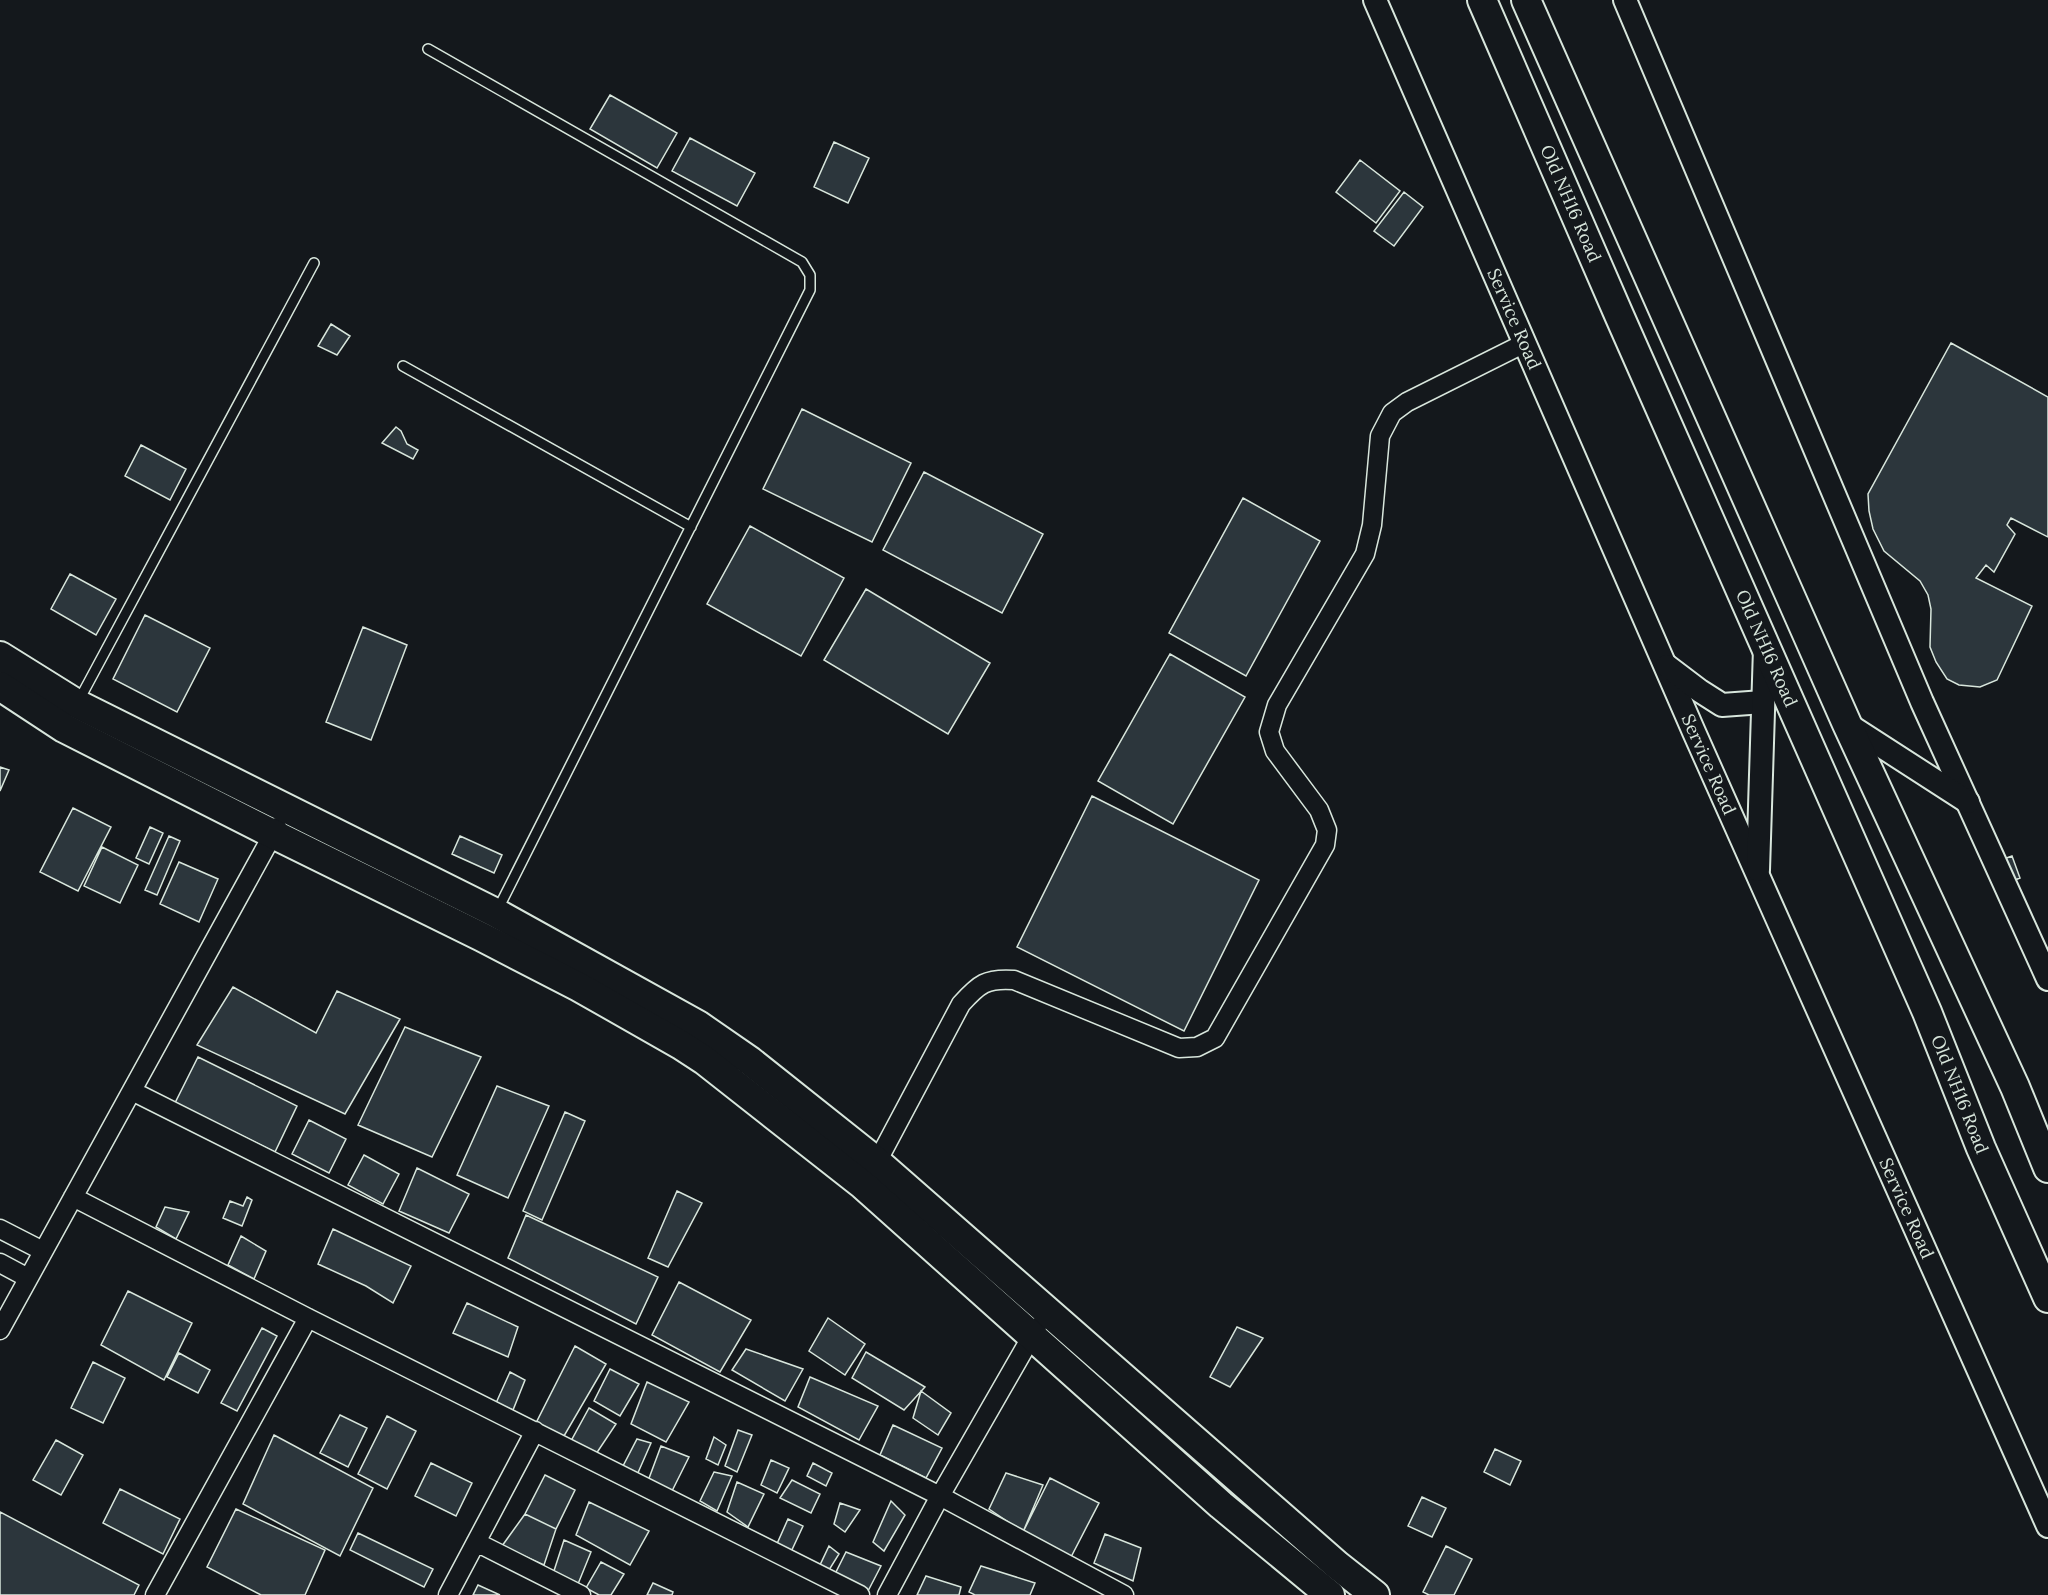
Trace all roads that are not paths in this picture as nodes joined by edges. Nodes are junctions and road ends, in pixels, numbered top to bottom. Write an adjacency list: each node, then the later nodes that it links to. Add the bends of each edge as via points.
1 (1375, 0): 7 (street, Service Road)
2 (1482, 0): 10 (main road, Old NH16 Road)
3 (1526, 0): 16 (main road)
4 (1625, 0): 17 (street)
5 (428, 49): 9 (lane, via 802,262 810,275 810,290)
6 (314, 263): 15 (lane)
7 (1525, 343): 12 (street, Service Road); 24 (street, via 1407,402 1392,414 1380,436 1372,525 1365,554 1277,705 1269,732 1275,752 1319,810 1327,830 1325,845 1215,1038 1197,1047 1179,1048 1014,980 994,979 978,986 961,1004)
8 (403, 366): 9 (lane)
9 (691, 526): 21 (lane)
10 (1765, 646): 14 (street); 31 (main road, Old NH16 Road)
11 (0, 656): 15 (main road)
12 (1664, 663): 14 (street, via 1722,705); 20 (street, Service Road)
13 (0, 686): 19 (main road, via 64,728)
14 (1763, 702): 20 (street)
15 (77, 704): 18 (main road)
16 (1847, 724): 17 (street); 25 (main road)
17 (1968, 802): 22 (street)
18 (286, 808): 19 (street); 21 (main road)
19 (273, 834): 21 (main road); 23 (street)
20 (1758, 874): 38 (street, Service Road)
21 (489, 925): 24 (main road, via 698,1025 769,1075); 35 (main road, via 579,987 704,1060 863,1185)
22 (2048, 979)
23 (132, 1091): 26 (street); 37 (street)
24 (877, 1162): 32 (main road)
25 (2048, 1168)
26 (73, 1197): 28 (street); 33 (street)
27 (0, 1228): 28 (street)
28 (43, 1251): 30 (street)
29 (0, 1263): 30 (street)
30 (28, 1278): 34 (street)
31 (2048, 1298)
32 (1046, 1310): 35 (street); 47 (main road)
33 (308, 1318): 36 (street); 40 (street)
34 (0, 1330)
35 (1033, 1335): 37 (street); 46 (main road, via 1221,1505)
36 (535, 1431): 39 (street); 43 (street)
37 (940, 1496): 44 (street); 45 (street)
38 (2048, 1526)
39 (476, 1542): 41 (street); 42 (street)
40 (155, 1595)
41 (448, 1595)
42 (581, 1595)
43 (861, 1595)
44 (887, 1595)
45 (1124, 1595)
46 (1330, 1595)
47 (1375, 1595)

